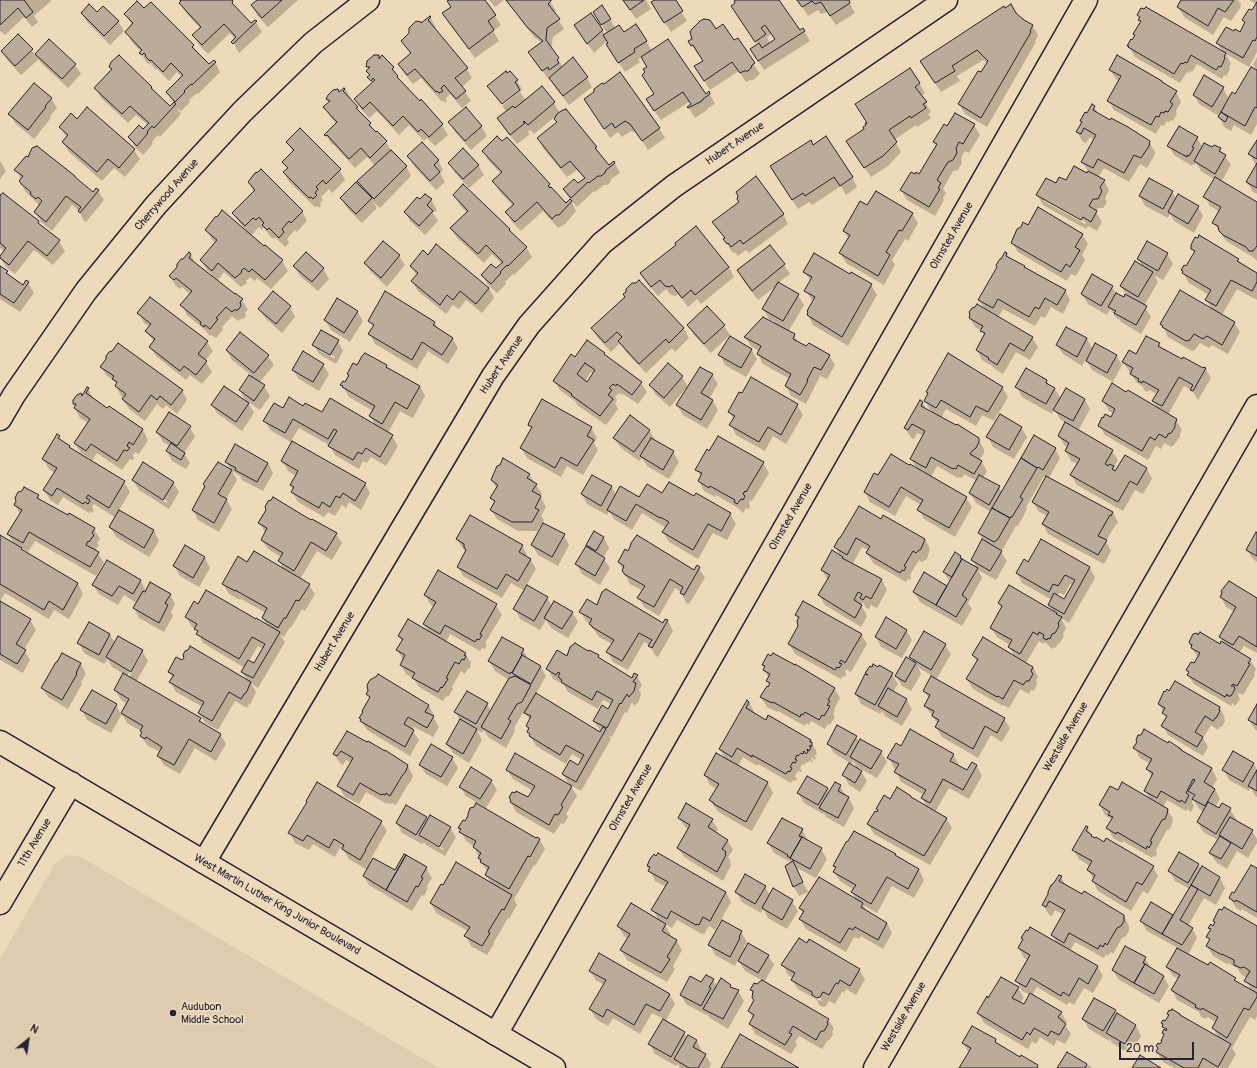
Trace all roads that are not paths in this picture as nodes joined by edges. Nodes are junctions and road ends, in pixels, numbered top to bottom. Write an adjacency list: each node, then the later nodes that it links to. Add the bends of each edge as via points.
1 (368, 0): 5 (street, Cherrywood Avenue, via 313,43 242,112 156,205 86,291)
2 (946, 0): 8 (street, Hubert Avenue, via 674,186 602,243 529,325 493,376)
3 (1086, 0): 10 (street, Olmsted Avenue)
4 (1257, 406): 12 (street, Westside Avenue)
5 (0, 419)
6 (0, 742): 7 (street, West Martin Luther King Junior Boulevard)
7 (71, 783): 8 (street, West Martin Luther King Junior Boulevard); 9 (street, 11th Avenue)
8 (204, 862): 10 (street, West Martin Luther King Junior Boulevard)
9 (0, 903)
10 (496, 1034): 11 (street, West Martin Luther King Junior Boulevard)
11 (554, 1068)
12 (875, 1068)

